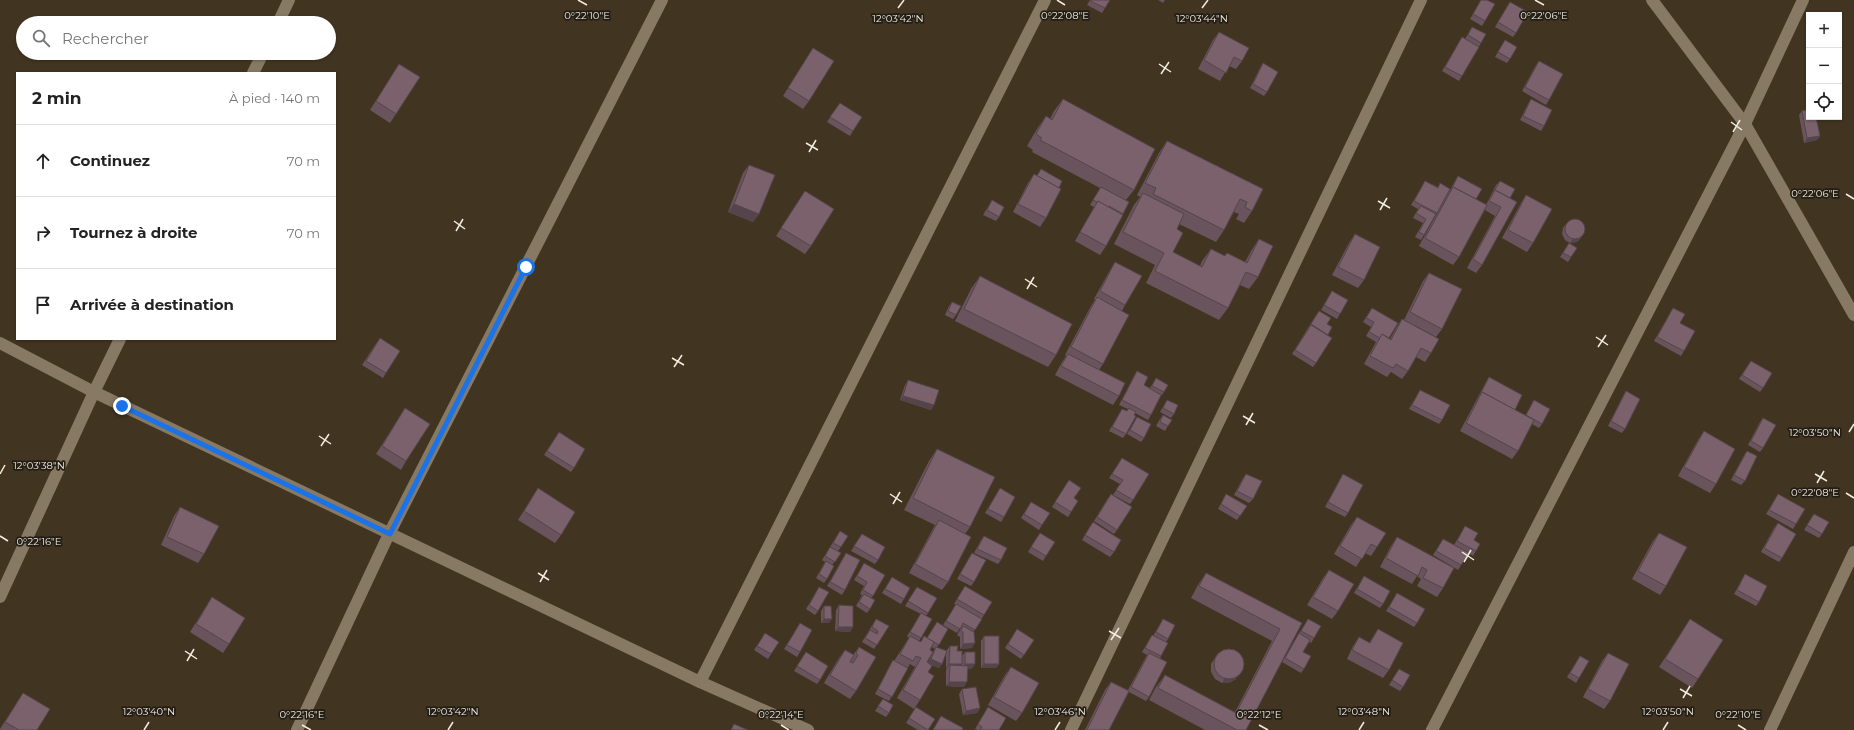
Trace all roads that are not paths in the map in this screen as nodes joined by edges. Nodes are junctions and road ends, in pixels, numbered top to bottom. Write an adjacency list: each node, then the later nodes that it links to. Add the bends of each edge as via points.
1 (289, 0): 7 (street)
2 (662, 0): 15 (street)
3 (1045, 0): 18 (street)
4 (1421, 0): 21 (street)
5 (1652, 0): 10 (street)
6 (1803, 0): 10 (street)
7 (281, 16)
8 (260, 60): 9 (street)
9 (254, 72)
10 (1745, 124): 11 (street); 22 (street)
11 (1854, 315)
12 (120, 340): 14 (street)
13 (0, 343): 14 (street)
14 (94, 392): 15 (street); 17 (street)
15 (390, 534): 18 (street); 19 (street)
16 (1854, 552): 23 (street)
17 (0, 597)
18 (700, 682): 20 (street)
19 (296, 730)
20 (808, 730)
21 (1071, 730)
22 (1432, 730)
23 (1770, 730)

